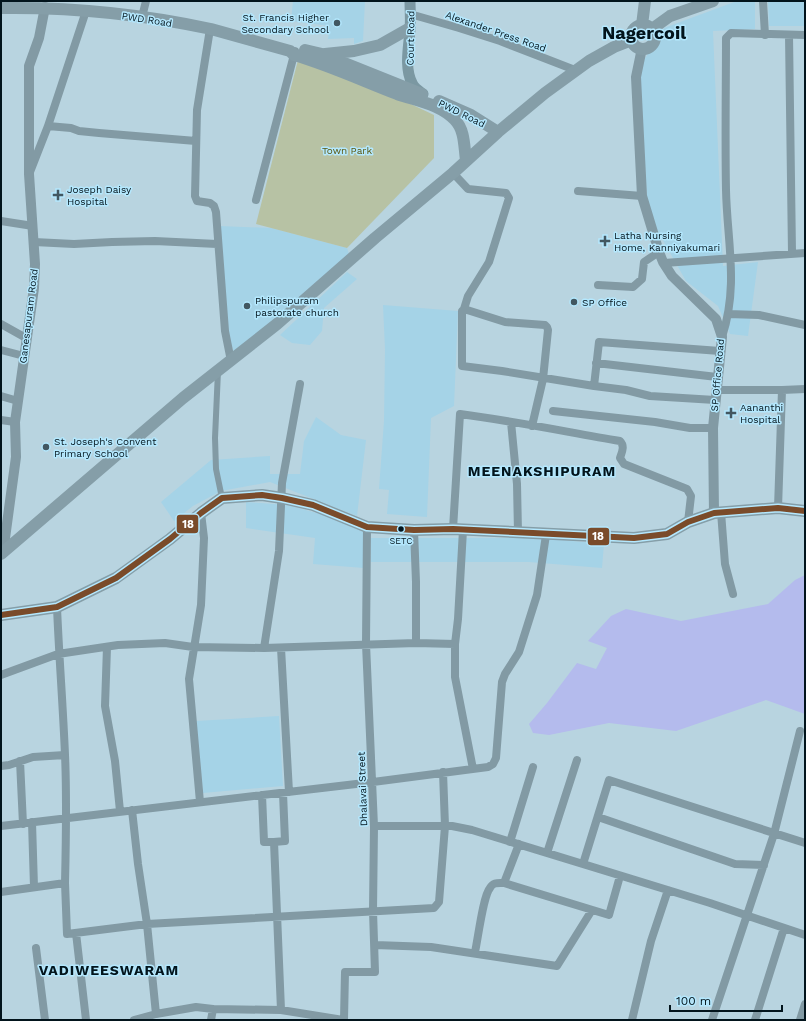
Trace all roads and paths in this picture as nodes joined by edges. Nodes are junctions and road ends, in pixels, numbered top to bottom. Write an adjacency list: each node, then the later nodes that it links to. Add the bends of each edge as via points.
1 (146, 1): 10 (street)
2 (410, 1): 9 (main road, Court Road)
3 (645, 1): 11 (main road)
4 (713, 1): 11 (main road)
5 (763, 1): 14 (street)
6 (53, 6): 7 (main road, PWD Road); 8 (main road, PWD Road); 28 (street, Ganesapuram Road, via 29,66)
7 (1, 8)
8 (86, 11): 10 (main road, PWD Road); 23 (street)
9 (410, 14): 12 (main road, Court Road); 21 (street, Alexander Press Road, via 493,39)
10 (142, 17): 13 (main road, PWD Road)
11 (647, 27): 17 (main road, via 638,26 633,32); 18 (main road, via 655,36 653,43 647,48)
12 (410, 28): 20 (main road, via 380,45); 22 (main road, Court Road, via 408,59 411,82)
13 (210, 29): 19 (main road, PWD Road); 25 (street, via 197,110)
14 (765, 35): 15 (street); 39 (street, via 731,33 726,38 726,191)
15 (788, 35): 16 (street); 37 (street)
16 (805, 35)
17 (632, 40): 18 (main road, via 636,46); 21 (main road, via 614,47)
18 (642, 48): 30 (street, SP Office Road, via 636,77)
19 (293, 51): 20 (main road, PWD Road); 26 (main road, PWD Road, via 448,113 462,129); 31 (street)
20 (322, 54): 22 (main road, PWD Road)
21 (575, 70): 24 (main road)
22 (423, 95): 24 (main road, PWD Road, via 471,116)
23 (48, 126): 25 (street); 28 (street)
24 (498, 132): 26 (main road)
25 (196, 141): 35 (street, via 195,199 214,206)
26 (466, 160): 27 (main road)
27 (453, 173): 42 (street, via 468,189 506,193 509,198 489,262 468,296); 51 (main road)
28 (29, 174): 33 (street, Ganesapuram Road)
29 (578, 191): 30 (street)
30 (642, 196): 36 (street, SP Office Road)
31 (256, 200)
32 (1, 222): 33 (street)
33 (33, 226): 34 (street, Ganesapuram Road)
34 (34, 242): 35 (street, via 74,244 155,241); 47 (street, Ganesapuram Road, via 34,288)
35 (218, 244): 51 (street, via 225,331)
36 (659, 252): 40 (street, SP Office Road); 41 (street, via 644,262 642,279 633,287)
37 (792, 253): 38 (street); 39 (street)
38 (805, 253)
39 (732, 258): 40 (street); 43 (street)
40 (664, 263): 46 (street, SP Office Road, via 672,276 716,319)
41 (598, 285)
42 (464, 309): 55 (street, via 505,322 547,326); 55 (street, via 462,366)
43 (728, 314): 45 (street, via 759,315); 46 (street)
44 (1, 324): 47 (street)
45 (805, 325)
46 (722, 337): 49 (street, SP Office Road)
47 (26, 338): 50 (street, Ganesapuram Road)
48 (1, 350): 50 (street)
49 (720, 351): 52 (street, via 599,342); 54 (street, SP Office Road)
50 (24, 356): 62 (street, Ganesapuram Road)
51 (231, 361): 53 (main road)
52 (596, 363): 54 (street); 57 (street)
53 (218, 371): 69 (street, via 215,438 216,469); 81 (main road)
54 (717, 377): 60 (street, SP Office Road)
55 (543, 379): 57 (street); 67 (street)
56 (300, 384): 70 (street, via 282,483)
57 (594, 386): 60 (street, via 650,396)
58 (805, 389): 59 (street)
59 (782, 390): 60 (street); 71 (street)
60 (716, 395): 68 (street, SP Office Road)
61 (1, 396): 62 (street)
62 (18, 401): 65 (street, Ganesapuram Road)
63 (553, 411): 68 (street, via 690,428)
64 (1, 420): 65 (street)
65 (15, 422): 81 (street, Ganesapuram Road, via 16,457)
66 (511, 422): 67 (street); 77 (street, via 460,414); 79 (street, via 517,484)
67 (532, 426): 75 (street, via 620,441 623,448 620,458 624,464 687,489 691,496)
68 (713, 428): 74 (street, SP Office Road)
69 (222, 498): 70 (main road, via 262,495); 73 (main road)
70 (282, 498): 76 (main road, via 313,505); 90 (street, via 279,551)
71 (778, 508): 72 (main road); 74 (main road)
72 (805, 511)
73 (201, 513): 83 (main road, via 116,578); 89 (street, via 204,569 201,605)
74 (717, 513): 75 (main road); 82 (street, via 725,564)
75 (688, 522): 80 (main road, via 667,534 634,538)
76 (367, 527): 78 (main road); 86 (street, Dhalavai Street)
77 (458, 529): 78 (main road); 79 (main road); 87 (street, via 458,620)
78 (414, 530): 85 (street)
79 (518, 532): 80 (main road)
80 (546, 535): 100 (street, via 537,595 519,652 502,682 495,761 488,767)
81 (2, 553)
82 (733, 594)
83 (57, 607): 84 (main road); 92 (street)
84 (1, 615)
85 (416, 643): 86 (street); 87 (street)
86 (366, 644): 91 (street); 102 (street, Dhalavai Street)
87 (455, 644): 100 (street, via 455,677)
88 (107, 646): 89 (street, via 165,643); 92 (street); 107 (street, via 105,706 115,761)
89 (193, 647): 90 (street); 105 (street, via 189,679)
90 (264, 648): 91 (street)
91 (281, 648): 103 (street)
92 (58, 654): 93 (street); 95 (street)
93 (1, 675)
94 (800, 731): 115 (street)
95 (65, 755): 97 (street, via 33,757); 109 (street)
96 (577, 760): 120 (street)
97 (20, 761): 98 (street); 111 (street)
98 (1, 766)
99 (533, 767): 117 (street)
100 (473, 768): 101 (street)
101 (444, 772): 102 (street); 114 (street)
102 (373, 782): 103 (street); 113 (street, Dhalavai Street)
103 (286, 792): 104 (street); 116 (street, via 285,841)
104 (262, 795): 105 (street); 116 (street, via 264,842)
105 (200, 802): 106 (street)
106 (132, 810): 107 (street); 133 (street)
107 (120, 811): 109 (street)
108 (598, 816): 115 (street, via 609,780); 121 (street); 122 (street, via 735,864)
109 (67, 818): 110 (street); 124 (street)
110 (32, 822): 111 (street); 126 (street)
111 (23, 824): 112 (street)
112 (1, 826)
113 (374, 826): 114 (street); 130 (street, Dhalavai Street)
114 (445, 826): 117 (street, via 472,830); 130 (street, via 437,906 431,909)
115 (774, 834): 118 (street); 122 (street)
116 (274, 842): 131 (street)
117 (510, 842): 119 (street)
118 (805, 843)
119 (518, 844): 120 (street); 125 (street)
120 (547, 853): 121 (street)
121 (583, 864): 123 (street)
122 (764, 865): 132 (street)
123 (620, 876): 127 (street); 129 (street, via 609,915)
124 (65, 883): 126 (street); 135 (street, via 67,934)
125 (504, 884): 129 (street); 139 (street, via 493,884 489,888)
126 (34, 887): 128 (street)
127 (668, 890): 132 (street); 149 (street, via 651,941)
128 (1, 892)
129 (592, 910): 139 (street, via 557,966)
130 (373, 911): 131 (street); 137 (street, Dhalavai Street)
131 (277, 917): 133 (street); 142 (street)
132 (747, 917): 134 (street); 150 (street)
133 (147, 924): 135 (street); 143 (street)
134 (784, 928): 136 (street); 151 (street)
135 (76, 933): 145 (street)
136 (805, 935)
137 (375, 945): 139 (street, via 412,945); 148 (street, Dhalavai Street, via 375,972 345,972)
138 (36, 948): 144 (street)
139 (475, 952)
140 (805, 1004): 152 (street)
141 (213, 1009): 142 (street); 143 (street, via 196,1007); 147 (street)
142 (281, 1010): 148 (street)
143 (156, 1014): 146 (street)
144 (45, 1020)
145 (86, 1020)
146 (134, 1020)
147 (211, 1020)
148 (344, 1020)
149 (632, 1020)
150 (712, 1020)
151 (755, 1020)
152 (800, 1020)

